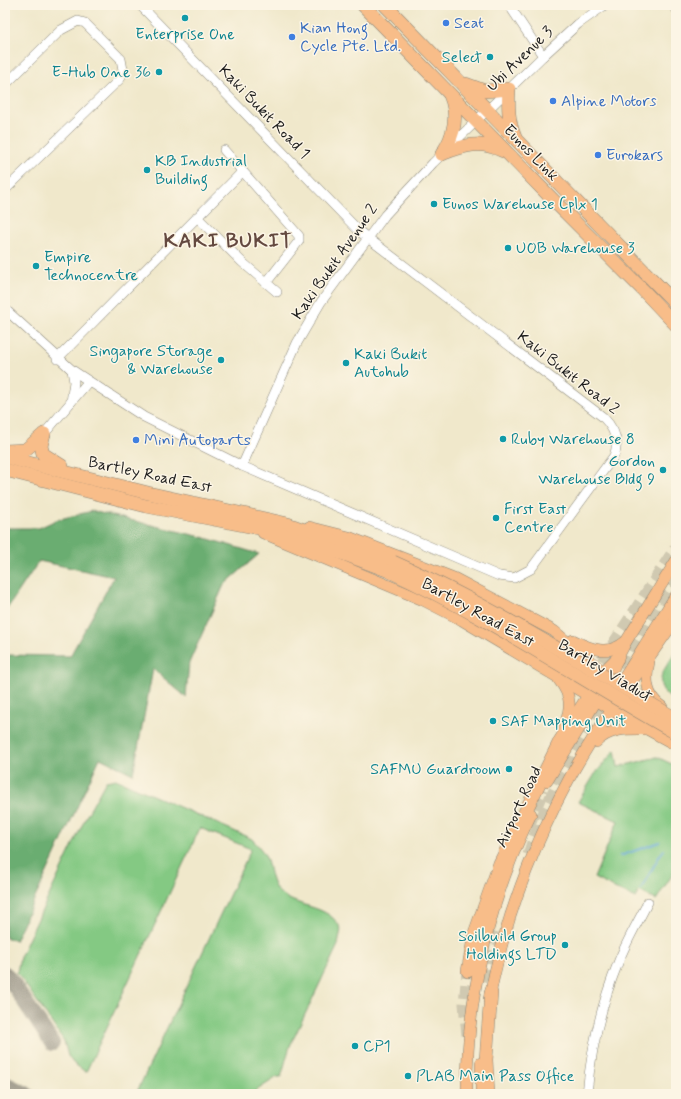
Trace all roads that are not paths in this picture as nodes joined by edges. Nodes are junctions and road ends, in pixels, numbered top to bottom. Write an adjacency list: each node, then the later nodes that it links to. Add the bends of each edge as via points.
1 (140, 5): 22 (street, Kaki Bukit Road 1)
2 (363, 5): 12 (highway, Eunos Link)
3 (385, 5): 9 (highway, Eunos Link)
4 (509, 5): 8 (street)
5 (605, 5): 8 (street, Ubi Avenue 3, via 578,24)
6 (675, 5): 7 (street)
7 (676, 9)
8 (543, 56): 11 (street, Ubi Avenue 3)
9 (459, 80): 11 (highway, via 485,92); 13 (highway, Eunos Link)
10 (5, 85): 20 (street, via 62,30 78,21 85,23 121,59 123,66 120,78)
11 (509, 89): 13 (street, Ubi Avenue 3); 15 (highway, via 510,125)
12 (450, 94): 14 (highway, Eunos Link); 17 (highway, via 455,110 454,127 452,139)
13 (488, 111): 14 (street, Ubi Avenue 3); 15 (highway, Eunos Link)
14 (477, 121): 17 (street, Kaki Bukit Avenue 2); 18 (highway, Eunos Link)
15 (519, 144): 25 (highway, Eunos Link)
16 (224, 150): 19 (street)
17 (442, 154): 18 (highway, via 475,144 491,146); 22 (street, Kaki Bukit Avenue 2, via 401,196)
18 (509, 155): 27 (highway, Eunos Link)
19 (242, 172): 21 (street); 23 (street, via 300,238)
20 (5, 190)
21 (197, 217): 23 (street); 28 (street)
22 (368, 238): 35 (street, Kaki Bukit Avenue 2, via 321,302 297,343); 35 (street, Kaki Bukit Road 2, via 603,417 613,428 616,436 617,449 614,456 531,569 514,578 499,576)
23 (266, 283): 24 (street)
24 (277, 292)
25 (676, 304)
26 (5, 309): 28 (street, Kaki Bukit Road 2)
27 (676, 325)
28 (57, 359): 29 (street, Kaki Bukit Road 2)
29 (72, 370): 30 (street, Kaki Bukit Road 2); 31 (street, via 74,382)
30 (88, 382): 31 (street); 35 (street, Kaki Bukit Road 2, via 151,421)
31 (71, 402): 32 (street)
32 (44, 434): 33 (highway, via 25,450); 39 (highway, via 41,446 43,454)
33 (5, 451)
34 (5, 456): 39 (highway, Bartley Road East)
35 (242, 466)
36 (5, 470): 37 (highway, Bartley Road East)
37 (25, 476): 38 (highway); 41 (highway, Bartley Road East, via 146,506)
38 (5, 477)
39 (88, 479): 40 (highway, Bartley Road East)
40 (288, 524): 43 (highway, Bartley Road East); 46 (main road, Bartley Road East, via 349,537 433,568)
41 (255, 528): 43 (highway, Bartley Road East); 51 (main road, Bartley Road East, via 266,535 423,600)
42 (676, 561): 47 (main road)
43 (391, 567): 56 (highway, Bartley Viaduct, bridge, via 439,583 481,605); 58 (highway, Bartley Viaduct, bridge)
44 (676, 597): 52 (highway)
45 (676, 619): 48 (main road, Airport Road)
46 (554, 631): 47 (main road, via 582,645 600,650 618,648); 50 (main road, Bartley Road East)
47 (628, 640): 49 (main road)
48 (650, 658): 52 (main road, Airport Road); 55 (main road, via 646,675 649,692 661,706)
49 (617, 659): 50 (highway)
50 (607, 674): 52 (main road, Bartley Road East); 53 (highway)
51 (556, 676): 53 (main road, Bartley Road East); 59 (main road, via 570,696)
52 (625, 685): 53 (highway); 54 (main road, Airport Road)
53 (594, 698): 54 (main road, Bartley Road East); 59 (highway); 64 (main road, Airport Road, via 552,770 525,826 508,867)
54 (613, 710): 57 (main road, Bartley Road East); 61 (main road, Airport Road)
55 (676, 714)
56 (676, 719)
57 (647, 729): 60 (main road, Bartley Road East); 61 (main road, via 618,729 602,735)
58 (676, 733)
59 (560, 741): 65 (highway, via 500,863 475,933)
60 (676, 746)
61 (584, 754): 63 (main road, Airport Road, via 568,780 524,873)
62 (648, 902): 70 (street, via 618,962 601,1012 590,1061)
63 (506, 928): 64 (main road, via 491,930); 66 (main road, Airport Road)
64 (488, 933): 67 (main road, Airport Road, via 471,1018)
65 (468, 971)
66 (491, 993): 68 (main road, Airport Road, via 481,1059); 69 (highway, via 486,1060)
67 (467, 1094)
68 (481, 1094)
69 (488, 1094)
70 (587, 1094)

